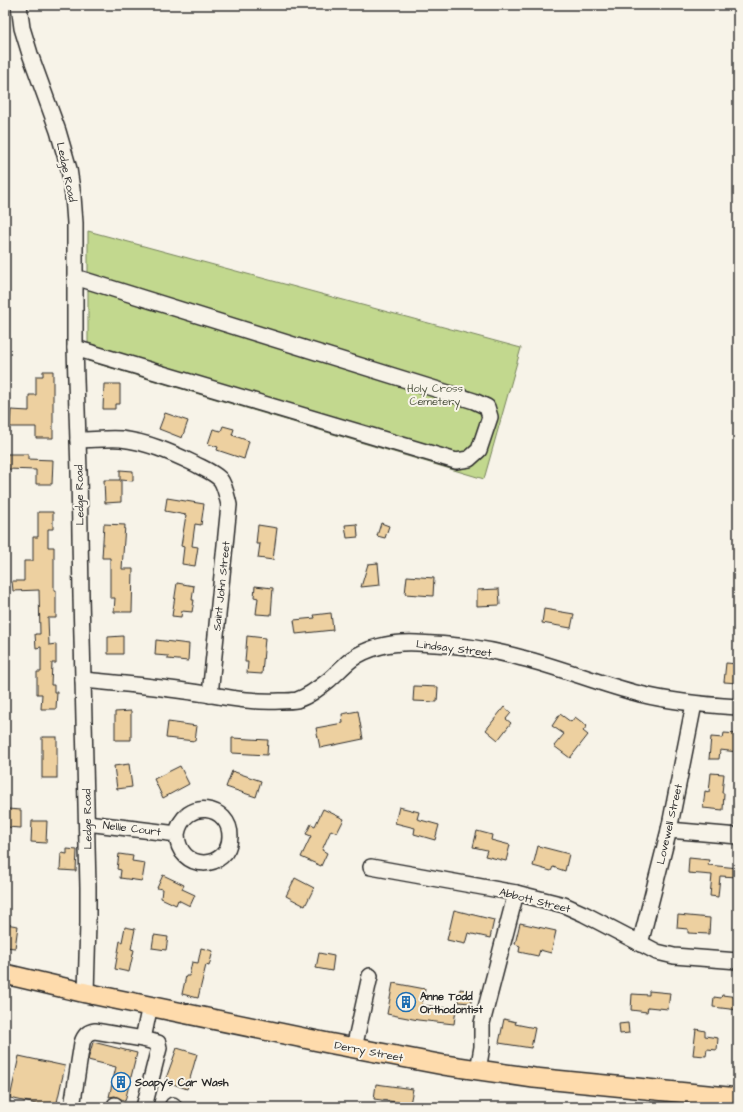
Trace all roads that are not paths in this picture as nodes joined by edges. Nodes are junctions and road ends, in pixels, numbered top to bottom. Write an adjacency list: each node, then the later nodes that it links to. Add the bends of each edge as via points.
1 (19, 5): 2 (street, Ledge Road, via 22,28 69,169 75,223)
2 (75, 277): 3 (street, Ledge Road); 3 (street, via 474,401 487,407 490,418 479,450 469,459 456,461)
3 (75, 348): 4 (street, Ledge Road)
4 (78, 440): 5 (street, Ledge Road); 6 (street, Saint John Street, via 121,439 147,444 172,453 220,479 229,505)
5 (83, 680): 6 (street, Lindsay Street); 9 (street, Ledge Road)
6 (210, 694): 7 (street, Lindsay Street, via 269,702 296,700 309,695 362,653 375,647 415,643 442,644 522,658 640,694)
7 (694, 704): 8 (street, Lindsay Street); 10 (street, Lovewell Street)
8 (738, 707)
9 (87, 823): 11 (street, Nellie Court); 19 (street, Ledge Road)
10 (669, 830): 12 (street); 15 (street, Lovewell Street)
11 (177, 834)
12 (738, 836)
13 (371, 867): 14 (street, Abbott Street)
14 (516, 893): 15 (street, Abbott Street, via 564,905); 23 (street, via 482,1023 482,1047)
15 (640, 944): 16 (street, Abbott Street, via 674,956)
16 (738, 961)
17 (5, 974): 19 (main road, Derry Street)
18 (370, 976): 22 (street)
19 (86, 993): 20 (main road, Derry Street)
20 (150, 1005): 21 (street); 22 (main road, Derry Street)
21 (143, 1039): 26 (street, via 95,1031 86,1034 82,1043); 27 (street, via 159,1045)
22 (354, 1048): 23 (main road, Derry Street)
23 (478, 1070): 25 (main road, Derry Street)
24 (738, 1098): 25 (main road, Derry Street)
25 (698, 1100)
26 (72, 1107)
27 (144, 1107)

